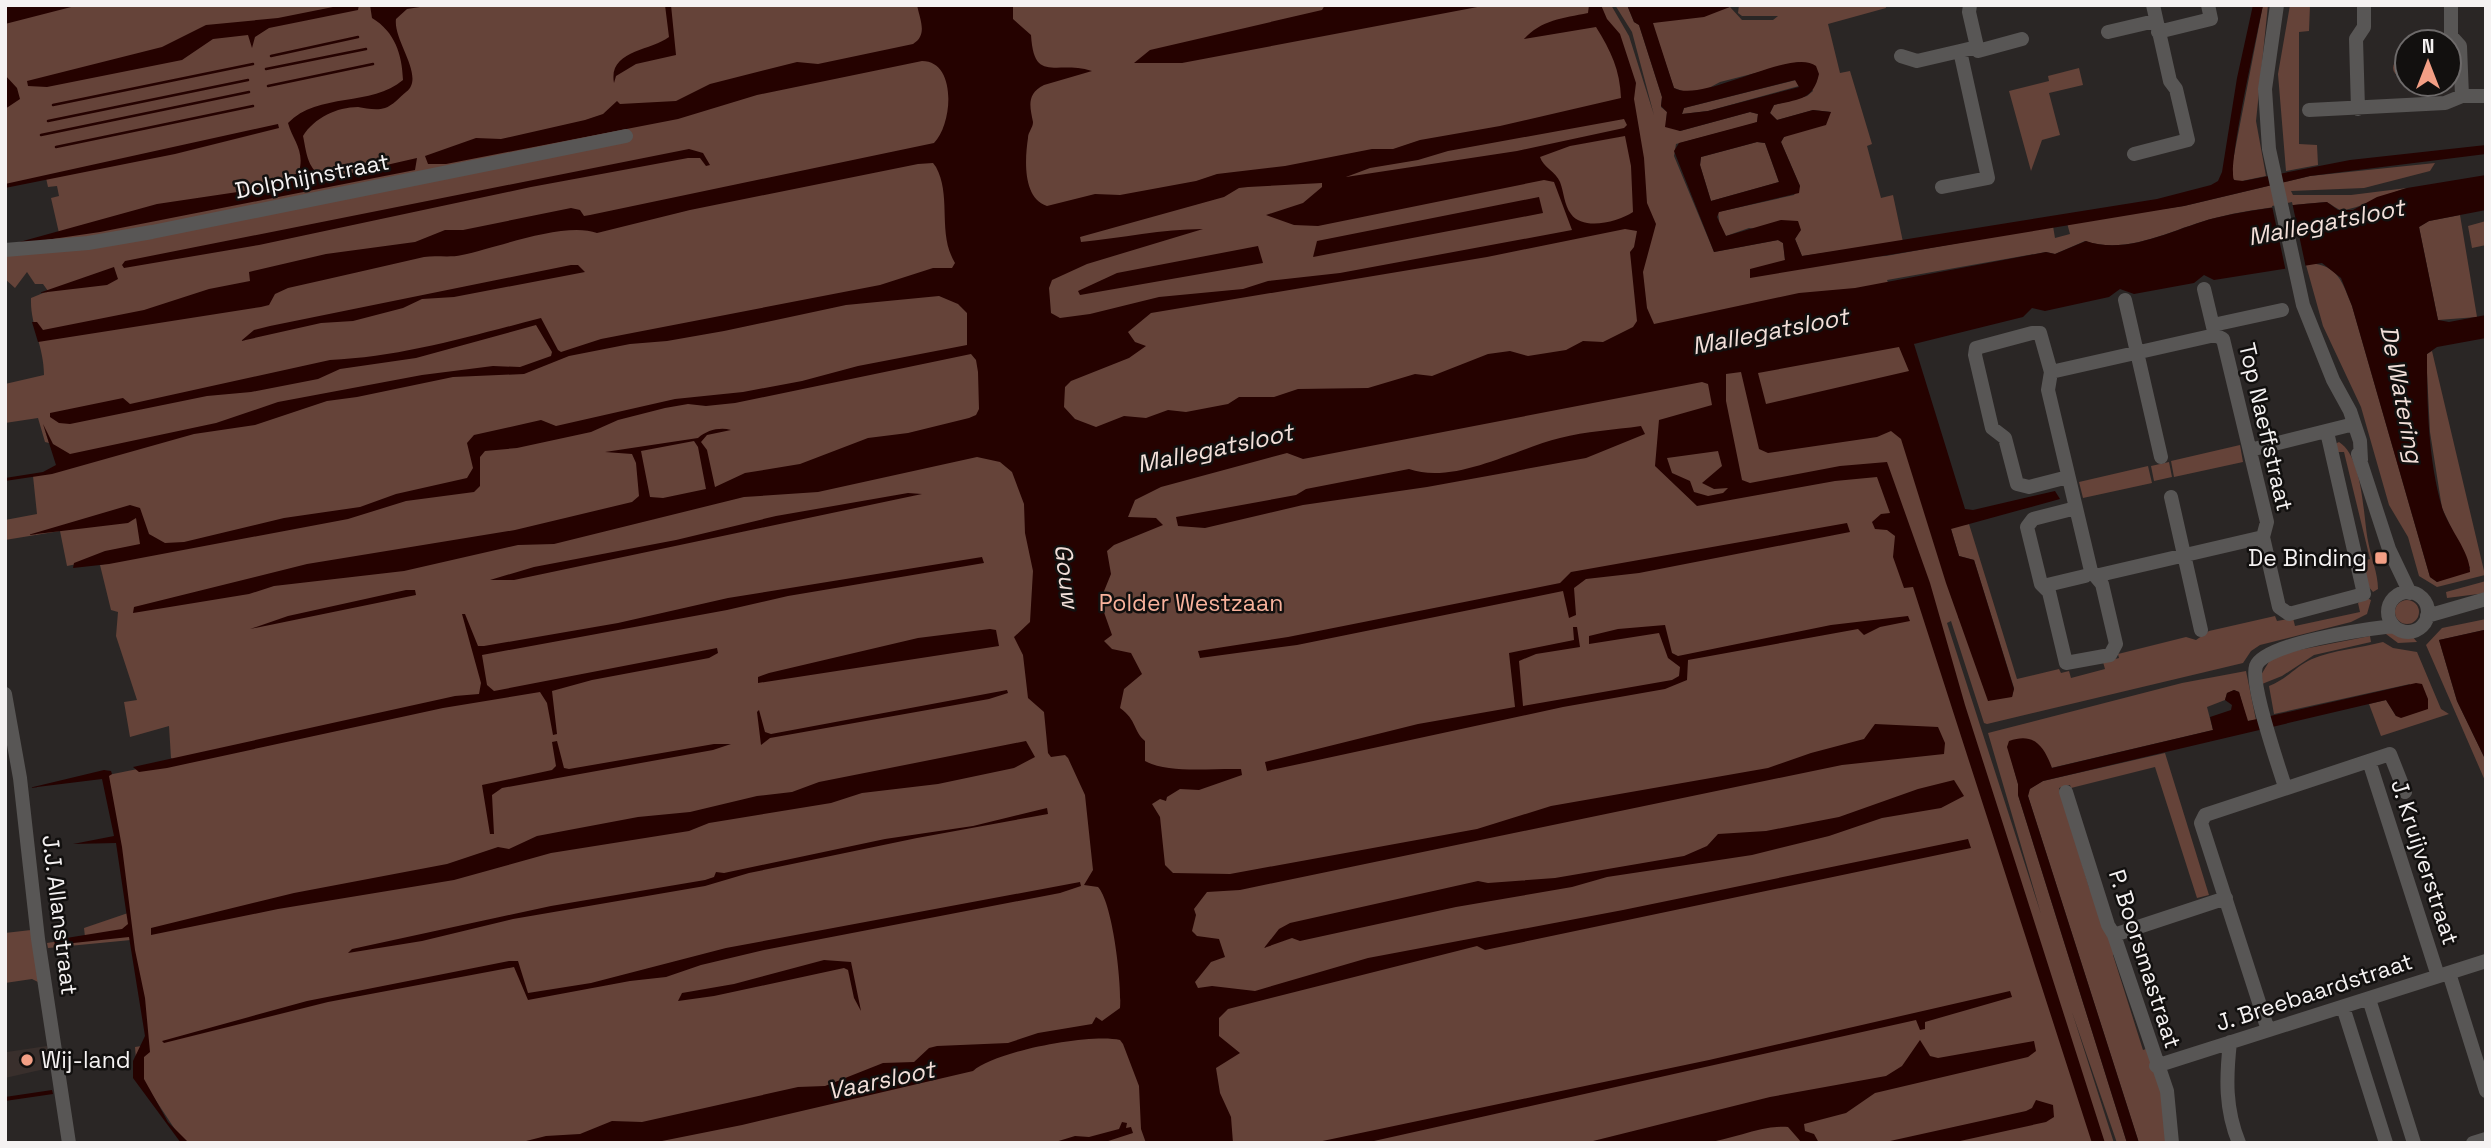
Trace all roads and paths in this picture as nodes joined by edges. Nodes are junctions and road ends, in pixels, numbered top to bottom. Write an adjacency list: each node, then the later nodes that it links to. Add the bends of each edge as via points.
1 (1970, 5): 11 (street)
2 (2153, 5): 7 (street)
3 (2208, 5): 7 (street, via 2211,19)
4 (2277, 5): 29 (street, via 2265,89 2272,167 2311,330)
5 (2364, 5): 17 (street, via 2364,27 2356,39)
6 (2451, 5): 8 (street)
7 (2156, 26): 9 (street); 20 (street, via 2188,140)
8 (2452, 28)
9 (2108, 32)
10 (2022, 39): 11 (street, via 1978,51)
11 (1977, 47): 12 (street)
12 (1961, 51): 13 (street, via 1917,61); 21 (street, via 1988,178)
13 (1901, 56)
14 (2463, 96): 15 (street)
15 (2486, 96)
16 (2457, 98): 17 (street, via 2445,103)
17 (2358, 109): 18 (street)
18 (2309, 110)
19 (626, 136): 22 (street, Dolphijnstraat, via 152,232)
20 (2134, 154)
21 (1942, 187)
22 (5, 250)
23 (2204, 289): 26 (street, Top Naeffstraat)
24 (2125, 300): 27 (street)
25 (2281, 310): 26 (street)
26 (2214, 330): 27 (street); 31 (street, Top Naeffstraat, via 2223,339)
27 (2136, 353): 28 (street); 32 (street)
28 (2051, 372): 33 (street, via 2048,390); 33 (street, via 2040,333 1976,348 1992,428 2005,438 2017,484 2029,488)
29 (2350, 425): 30 (street); 37 (street)
30 (2327, 432): 31 (street); 36 (street, Top Naeffstraat, via 2364,594 2290,614 2279,607)
31 (2250, 450): 36 (street, Top Naeffstraat, via 2267,523)
32 (2161, 457)
33 (2068, 477): 35 (street)
34 (2171, 497): 38 (street)
35 (2076, 508): 39 (street); 40 (street, via 2028,522)
36 (2263, 537): 38 (street)
37 (2389, 549): 41 (street); 42 (street)
38 (2185, 555): 39 (street); 46 (street)
39 (2090, 576): 40 (street); 40 (street, via 2102,584 2115,650 2110,655 2066,663 2049,592)
40 (2043, 586)
41 (2410, 593): 42 (street); 44 (street, via 2419,596)
42 (2395, 596): 45 (street)
43 (2479, 601): 44 (street)
44 (2426, 609): 45 (street, via 2415,631 2407,632)
45 (2390, 619): 49 (street, via 2271,650 2257,663 2259,696)
46 (2201, 630)
47 (5, 694): 63 (street, J.J. Allanstraat)
48 (2369, 761): 49 (street, J. Kruijverstraat); 51 (street, J. Kruijverstraat, via 2390,754); 55 (street, J. Kruijverstraat)
49 (2285, 787): 52 (street, J. Kruijverstraat, via 2205,815 2201,823)
50 (2066, 792): 53 (street, P. Boorsmastraat)
51 (2405, 792)
52 (2225, 898): 53 (street); 58 (street, J. Kruijverstraat)
53 (2114, 934): 60 (street, P. Boorsmastraat)
54 (2486, 961): 55 (street, J. Breebaardstraat)
55 (2444, 974): 56 (street, J. Breebaardstraat); 61 (street, J. Kruijverstraat)
56 (2369, 999): 57 (street, J. Breebaardstraat); 67 (street)
57 (2343, 1007): 58 (street, J. Breebaardstraat); 66 (street)
58 (2268, 1030): 59 (street, J. Breebaardstraat)
59 (2230, 1042): 60 (street, J. Breebaardstraat); 65 (street, via 2226,1093)
60 (2156, 1066): 64 (street, P. Boorsmastraat, via 2167,1091)
61 (2486, 1091)
62 (2486, 1139): 68 (street)
63 (69, 1143)
64 (2172, 1143)
65 (2239, 1143)
66 (2386, 1143)
67 (2414, 1143)
68 (2473, 1143)

